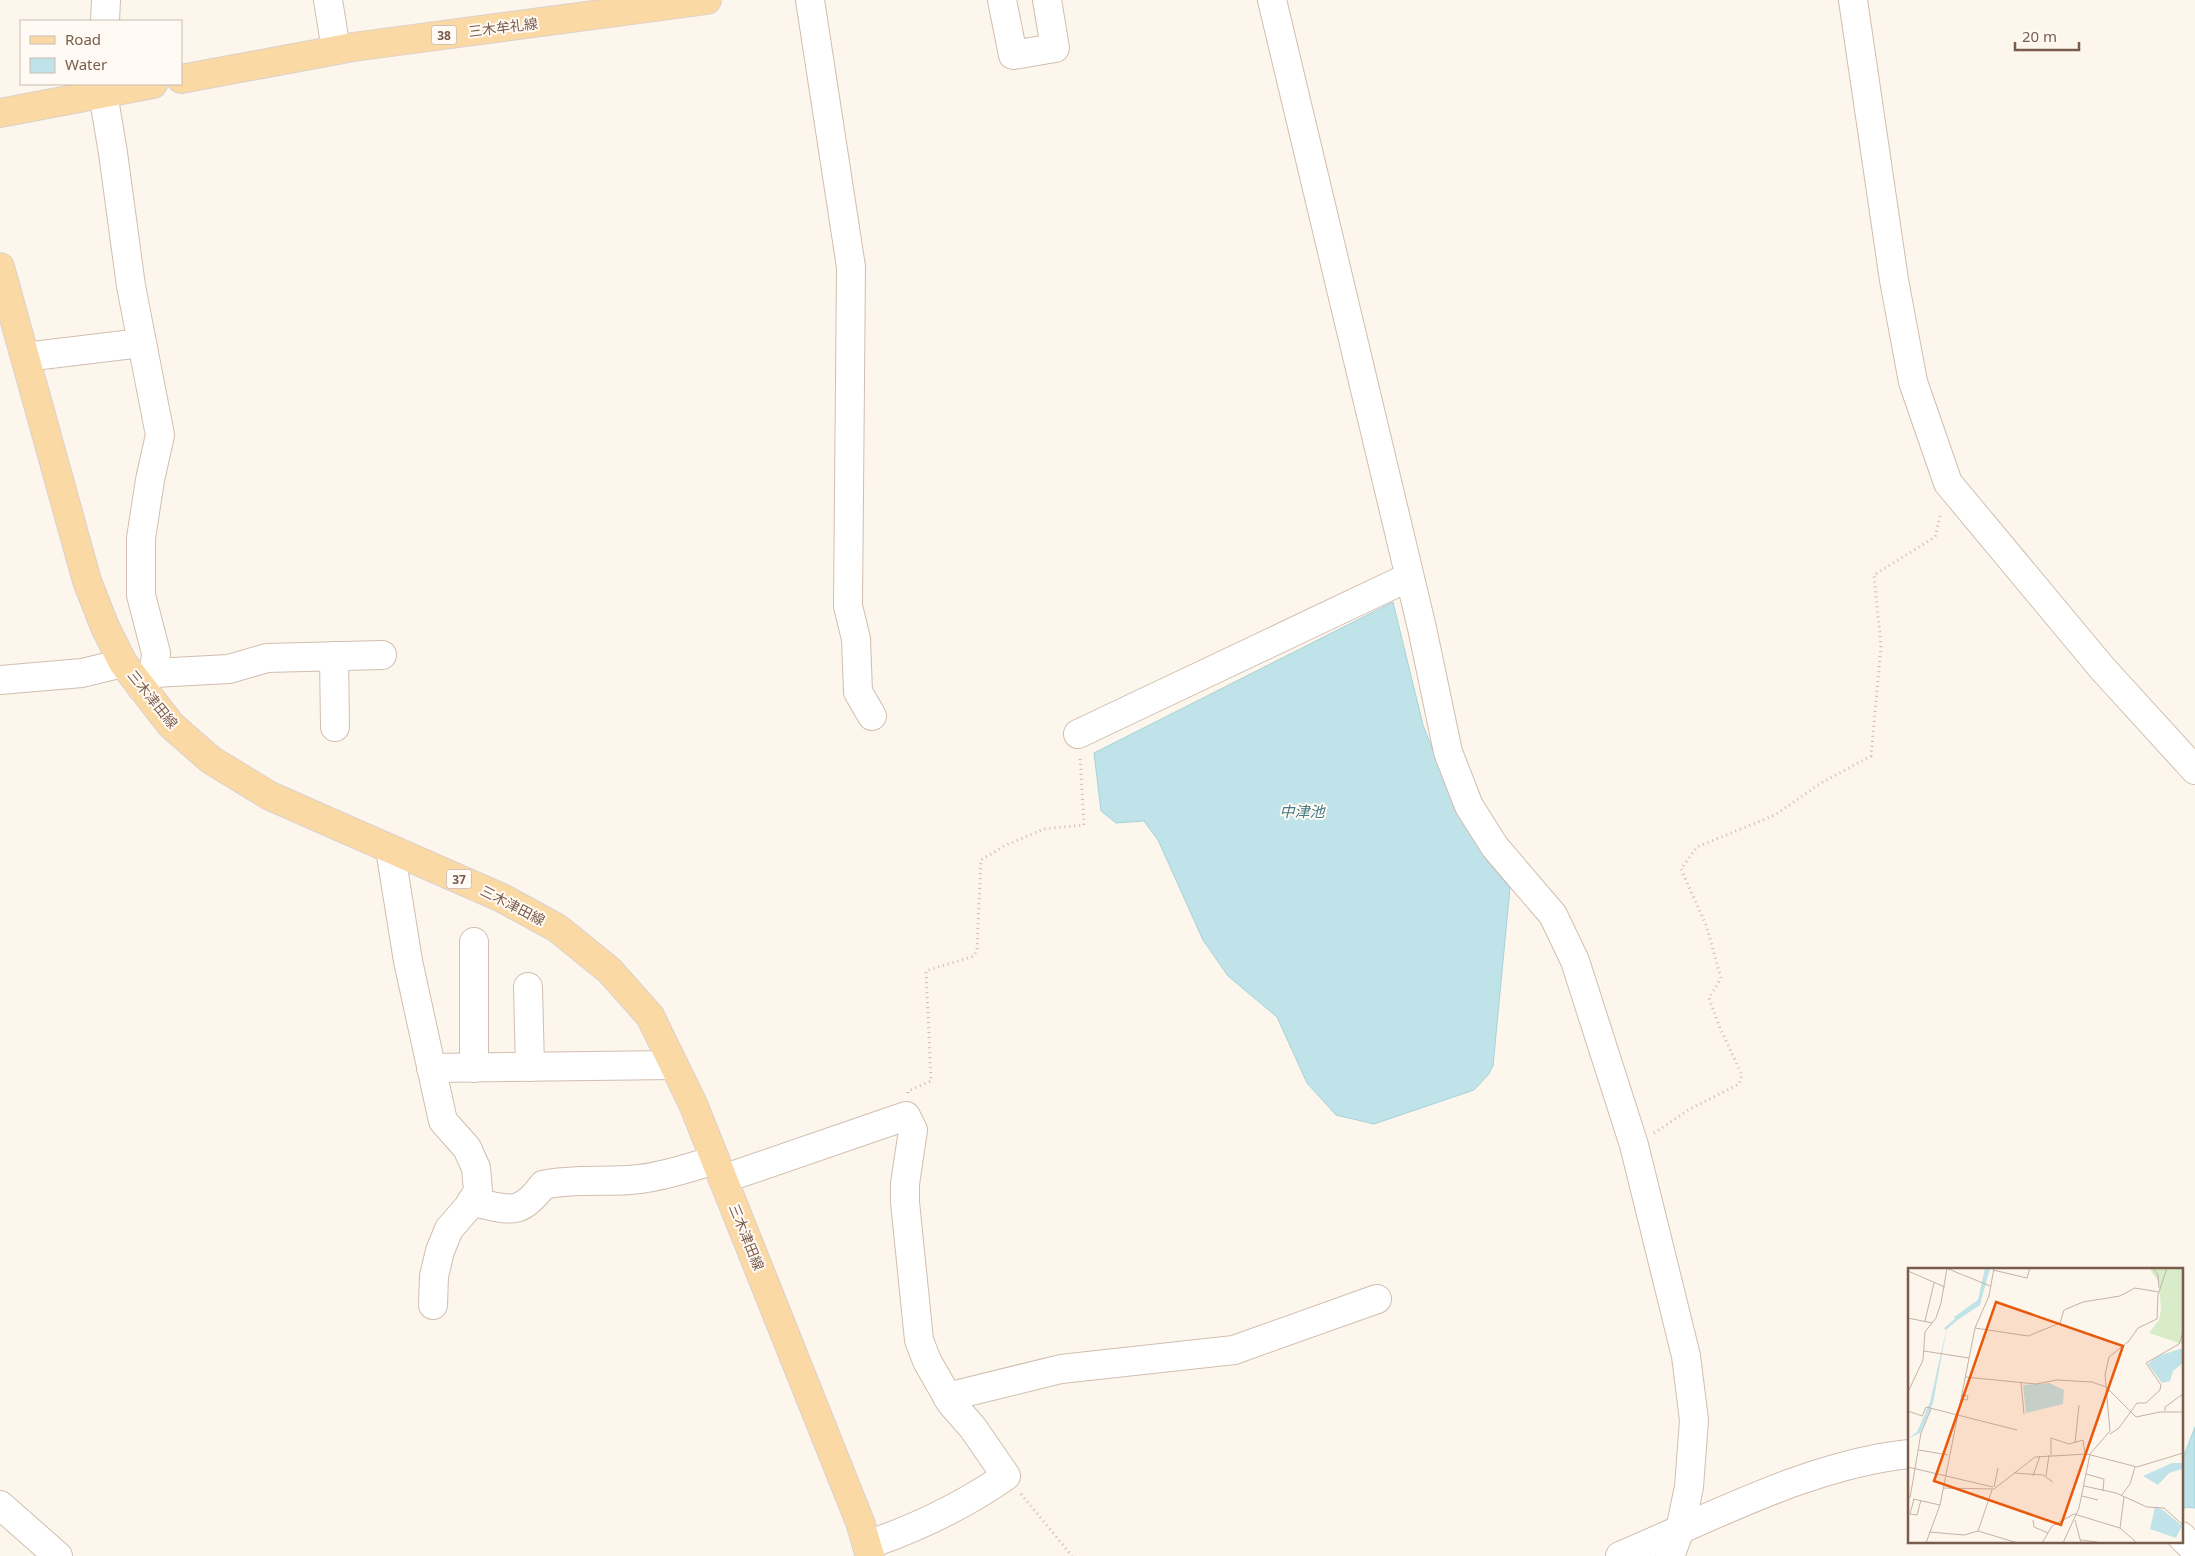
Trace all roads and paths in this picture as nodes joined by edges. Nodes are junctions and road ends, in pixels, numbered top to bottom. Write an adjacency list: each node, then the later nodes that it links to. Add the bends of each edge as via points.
1 (106, 0): 10 (street)
2 (328, 0): 11 (street)
3 (345, 0): 11 (street)
4 (707, 0): 11 (main road, 三木牟礼線 / 38)
5 (810, 0): 26 (street, via 851,267 848,606 856,639 858,692)
6 (1002, 0): 7 (street, via 1012,55 1055,48)
7 (1047, 0)
8 (1272, 0): 20 (street)
9 (1853, 0): 19 (street, via 1894,280 1913,382)
10 (105, 20)
11 (344, 48): 12 (main road, 三木牟礼線 / 38)
12 (182, 78)
13 (140, 85): 14 (main road)
14 (103, 88): 15 (main road); 17 (street)
15 (0, 113)
16 (0, 267): 18 (main road, 三木津田線 / 37)
17 (141, 343): 18 (street); 25 (street, via 160,435 141,538 141,595 156,653)
18 (25, 357): 23 (main road, 三木津田線 / 37, via 87,581)
19 (1948, 483): 29 (street, via 2102,668); 38 (path, via 1935,538 1874,575 1881,647 1871,756 1821,783 1775,815 1697,848 1681,869 1706,925 1721,978 1709,998 1742,1075 1740,1084 1690,1109)
20 (1409, 577): 28 (street); 38 (street, via 1448,752 1469,806 1495,847 1554,915 1575,961)
21 (382, 655): 22 (street)
22 (334, 656): 25 (street, via 268,658 229,669); 27 (street)
23 (123, 662): 24 (street, via 82,673); 25 (main road, 三木津田線 / 37)
24 (0, 680)
25 (148, 680): 30 (main road, 三木津田線 / 37, via 170,725 211,760 270,796)
26 (872, 716)
27 (335, 727)
28 (1078, 734): 37 (path, via 1084,825 1044,829 981,860 978,949 974,956 926,971 931,1081 908,1091)
29 (2195, 770)
30 (390, 849): 33 (main road, 三木津田線 / 37, via 502,898 558,928 609,970 650,1016); 35 (street, via 408,961)
31 (474, 942): 36 (street)
32 (528, 987): 34 (street)
33 (674, 1065): 34 (street); 39 (main road, 三木津田線 / 37)
34 (530, 1067): 36 (street)
35 (431, 1068): 36 (street); 40 (street, via 443,1121 467,1148 476,1168 478,1191)
36 (474, 1068)
37 (906, 1116): 39 (street); 43 (street, via 913,1130 905,1202 919,1340)
38 (1634, 1145): 47 (street, via 1686,1356 1694,1420 1689,1487)
39 (719, 1170): 40 (street, via 543,1185 522,1208); 50 (main road, 三木津田線 / 37)
40 (472, 1202): 42 (street, via 449,1228 440,1250 434,1276)
41 (1377, 1299): 43 (street, via 1234,1350 1061,1369)
42 (433, 1304)
43 (947, 1397): 45 (street)
44 (1908, 1454): 47 (street, via 1810,1477)
45 (1006, 1476): 50 (street, via 983,1493); 52 (path)
46 (0, 1505): 51 (street)
47 (1680, 1530): 53 (street); 54 (street)
48 (2182, 1537): 49 (street)
49 (2195, 1550)
50 (869, 1551)
51 (58, 1556)
52 (1072, 1556)
53 (1620, 1556)
54 (1670, 1556)

